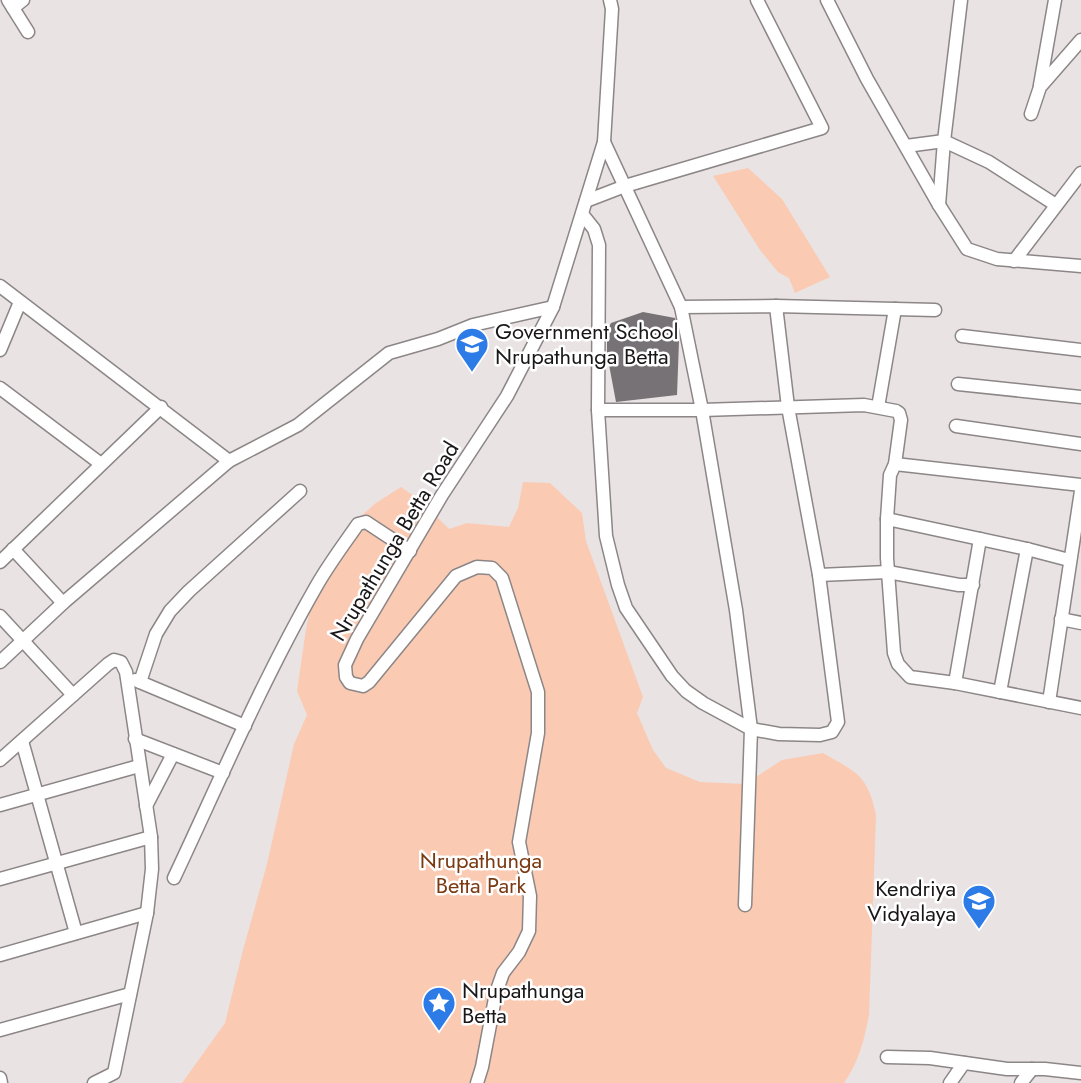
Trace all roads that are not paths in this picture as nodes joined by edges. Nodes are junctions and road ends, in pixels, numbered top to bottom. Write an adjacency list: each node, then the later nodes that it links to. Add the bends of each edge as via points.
1 (23, 0): 7 (street)
2 (610, 0): 13 (street, Nrupathunga Betta Road)
3 (757, 0): 16 (street, via 822,128)
4 (827, 0): 14 (street)
5 (961, 0): 12 (street)
6 (1054, 0): 10 (street)
7 (10, 4): 8 (street)
8 (28, 32)
9 (1081, 40): 10 (street)
10 (1040, 87): 11 (street)
11 (1031, 114)
12 (944, 141): 14 (street); 18 (street); 19 (street, via 989,162)
13 (604, 142): 16 (street); 17 (street, Nrupathunga Betta Road)
14 (906, 146): 18 (street)
15 (1081, 172): 19 (street)
16 (625, 186): 17 (street); 27 (street)
17 (586, 201): 20 (street, Nrupathunga Betta Road)
18 (939, 205): 21 (street, via 968,249)
19 (1056, 205): 21 (street)
20 (582, 214): 26 (street, Nrupathunga Betta Road); 39 (street, via 594,229 599,245)
21 (1014, 261): 22 (street)
22 (1081, 266)
23 (0, 286): 24 (street)
24 (20, 302): 31 (street); 37 (street)
25 (776, 306): 27 (street); 28 (street); 38 (street)
26 (553, 307): 43 (street, via 473,325 389,353 298,425); 54 (street, Nrupathunga Betta Road, via 507,396)
27 (681, 307): 40 (street)
28 (894, 309): 29 (street); 36 (street)
29 (935, 310)
30 (962, 336): 32 (street)
31 (0, 350)
32 (1081, 350)
33 (958, 384): 35 (street)
34 (0, 388): 44 (street)
35 (1081, 397)
36 (878, 406): 38 (street); 45 (street, via 900,416)
37 (161, 407): 43 (street); 44 (street)
38 (788, 408): 40 (street); 58 (street)
39 (598, 410): 40 (street); 74 (street, via 606,536 626,608 655,654 686,691)
40 (702, 410): 74 (street, via 736,610)
41 (956, 426): 42 (street)
42 (1081, 444)
43 (229, 461): 60 (street)
44 (101, 464): 52 (street)
45 (895, 464): 46 (street); 50 (street, via 890,475)
46 (1081, 485)
47 (1081, 490): 49 (street)
48 (300, 491): 67 (street, via 170,611 156,634)
49 (1079, 511): 55 (street)
50 (887, 519): 51 (street); 57 (street)
51 (980, 539): 53 (street); 59 (street)
52 (13, 549): 56 (street); 60 (street)
53 (1027, 549): 55 (street); 69 (street)
54 (410, 551): 73 (street, via 366,522 358,524 318,584); 101 (street, Nrupathunga Betta Road, via 345,665 350,683 363,686 369,682 456,576 477,567 492,568 507,588 538,692 538,733 519,842 530,896 529,931 503,973)
55 (1070, 560): 62 (street)
56 (0, 562)
57 (888, 572): 58 (street); 59 (street); 68 (street, via 898,664 910,677)
58 (819, 575): 74 (street, via 837,727 820,735)
59 (973, 585): 68 (street)
60 (63, 603): 64 (street)
61 (0, 616): 64 (street)
62 (1061, 619): 63 (street); 71 (street)
63 (1081, 623)
64 (23, 640): 65 (street); 70 (street)
65 (0, 662)
66 (126, 676): 67 (street); 70 (street, via 121,662 114,660); 75 (street)
67 (140, 682): 73 (street)
68 (956, 683): 69 (street)
69 (1000, 692): 71 (street)
70 (74, 695): 76 (street)
71 (1049, 702): 72 (street)
72 (1081, 708)
73 (244, 726): 80 (street)
74 (751, 729): 88 (street)
75 (135, 739): 77 (street); 79 (street)
76 (22, 741): 78 (street); 81 (street)
77 (173, 754): 80 (street); 83 (street)
78 (0, 760)
79 (139, 766): 81 (street); 83 (street)
80 (223, 773): 86 (street)
81 (37, 795): 82 (street); 85 (street)
82 (0, 805)
83 (146, 806): 84 (street)
84 (151, 837): 85 (street); 89 (street)
85 (56, 863): 87 (street); 90 (street)
86 (174, 878)
87 (0, 879)
88 (745, 905)
89 (147, 913): 90 (street); 92 (street)
90 (76, 933): 91 (street)
91 (0, 954)
92 (130, 994): 93 (street); 100 (street, via 114,1073)
93 (0, 1030)
94 (887, 1057): 95 (street)
95 (964, 1063): 96 (street); 102 (street)
96 (1032, 1069): 97 (street); 103 (street)
97 (1081, 1073)
98 (0, 1078): 99 (street)
99 (1, 1083)
100 (94, 1083)
101 (477, 1083)
102 (950, 1083)
103 (1022, 1083)

